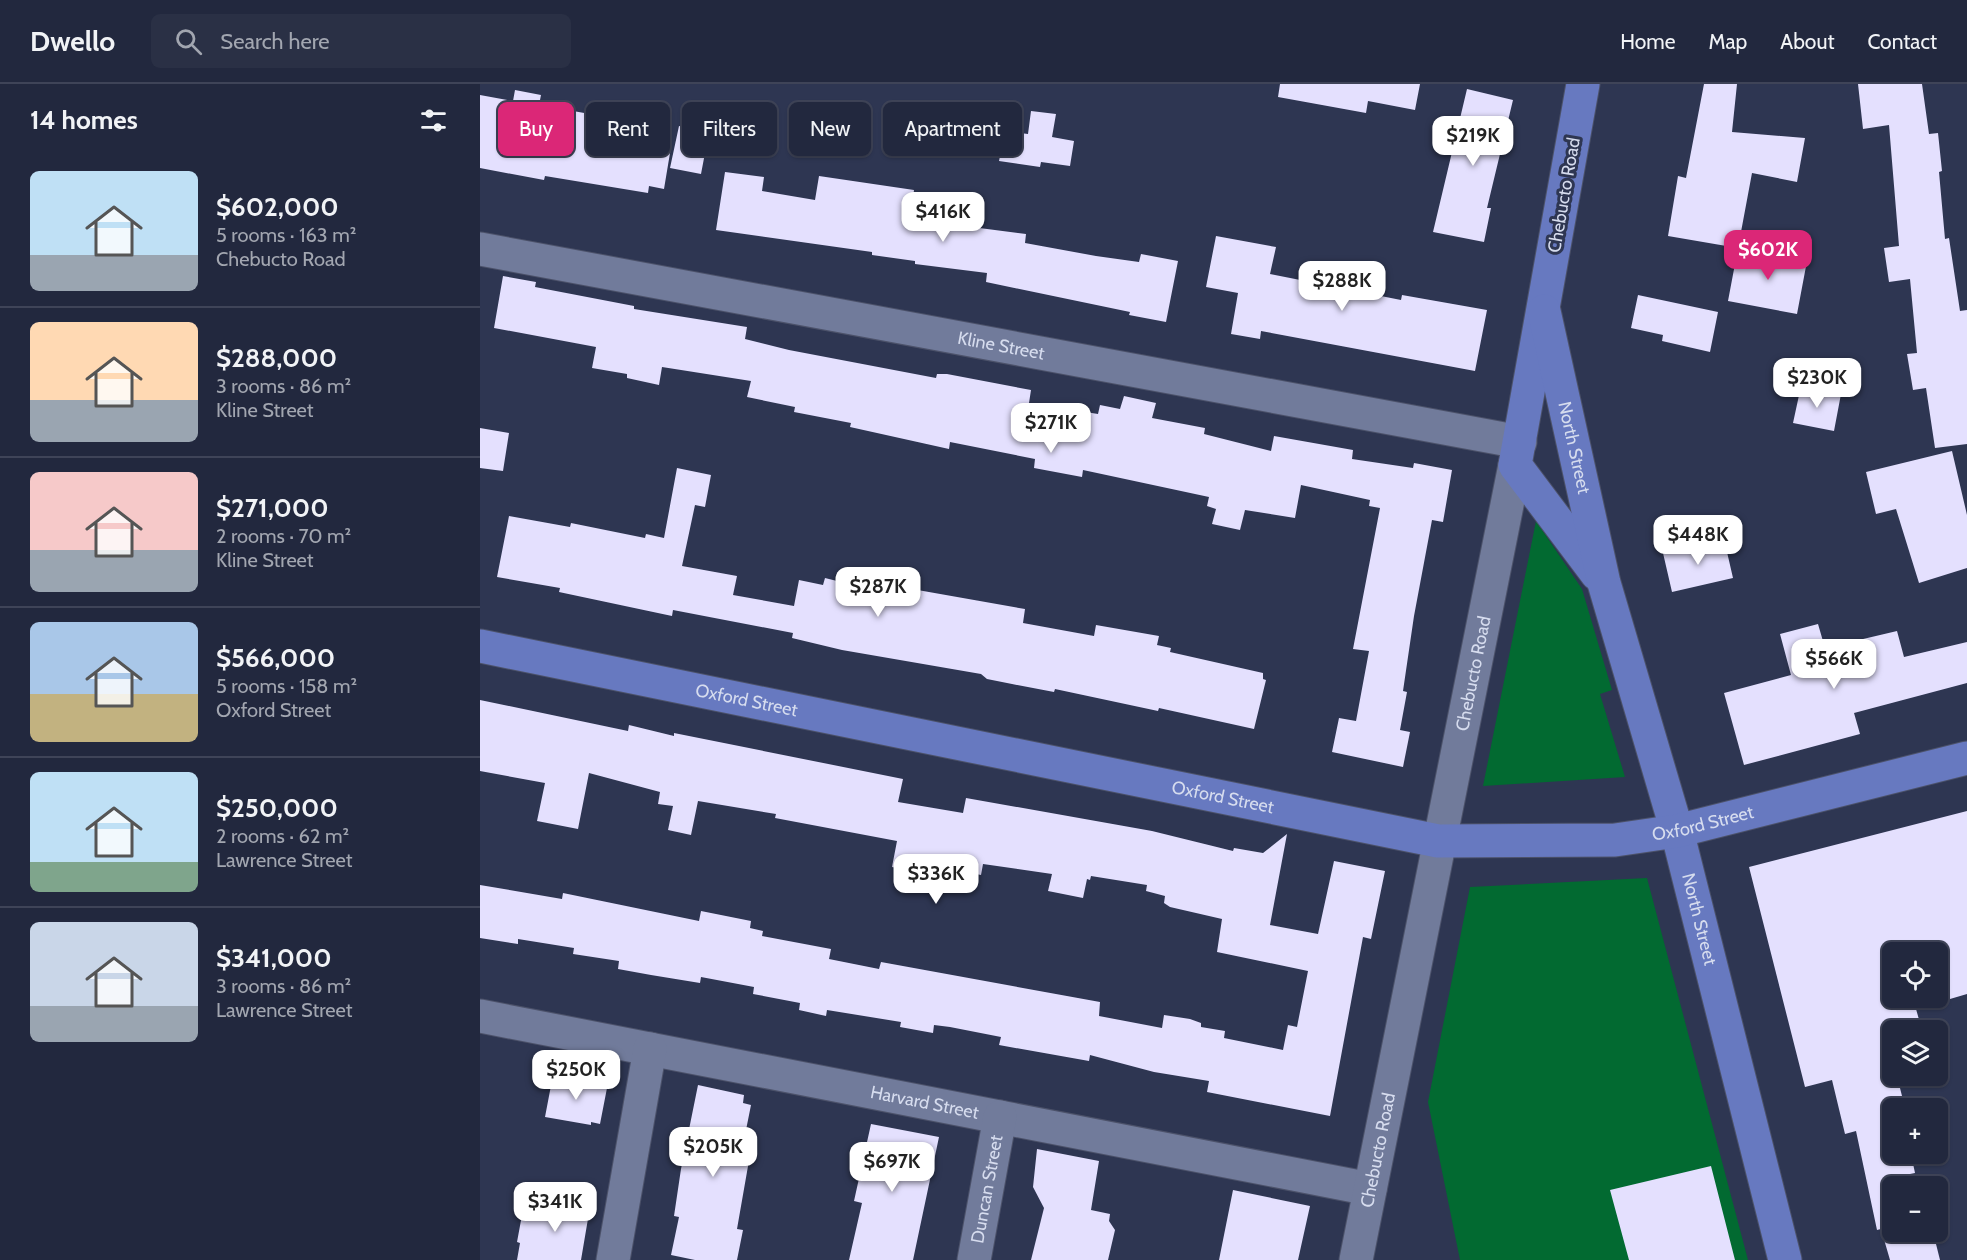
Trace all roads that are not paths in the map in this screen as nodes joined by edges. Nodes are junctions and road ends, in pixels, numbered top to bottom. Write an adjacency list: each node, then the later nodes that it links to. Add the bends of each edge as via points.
1 (1583, 84): 3 (main road, Chebucto Road)
2 (480, 249): 4 (street, Kline Street)
3 (1545, 311): 4 (main road, Chebucto Road); 5 (main road, North Street)
4 (1518, 453): 5 (main road, North Street); 9 (street, Chebucto Road)
5 (1604, 582): 8 (main road, North Street)
6 (480, 646): 9 (main road, Oxford Street)
7 (1967, 758): 8 (main road, Oxford Street)
8 (1677, 831): 9 (main road, Oxford Street, via 1615,840); 17 (main road, North Street)
9 (1438, 841): 13 (street, Chebucto Road)
10 (480, 1016): 11 (street, Harvard Street)
11 (650, 1049): 12 (street, Harvard Street); 14 (street)
12 (1000, 1117): 13 (street, Harvard Street); 15 (street, Duncan Street)
13 (1370, 1189): 16 (street, Chebucto Road)
14 (613, 1260)
15 (974, 1260)
16 (1356, 1260)
17 (1785, 1260)

